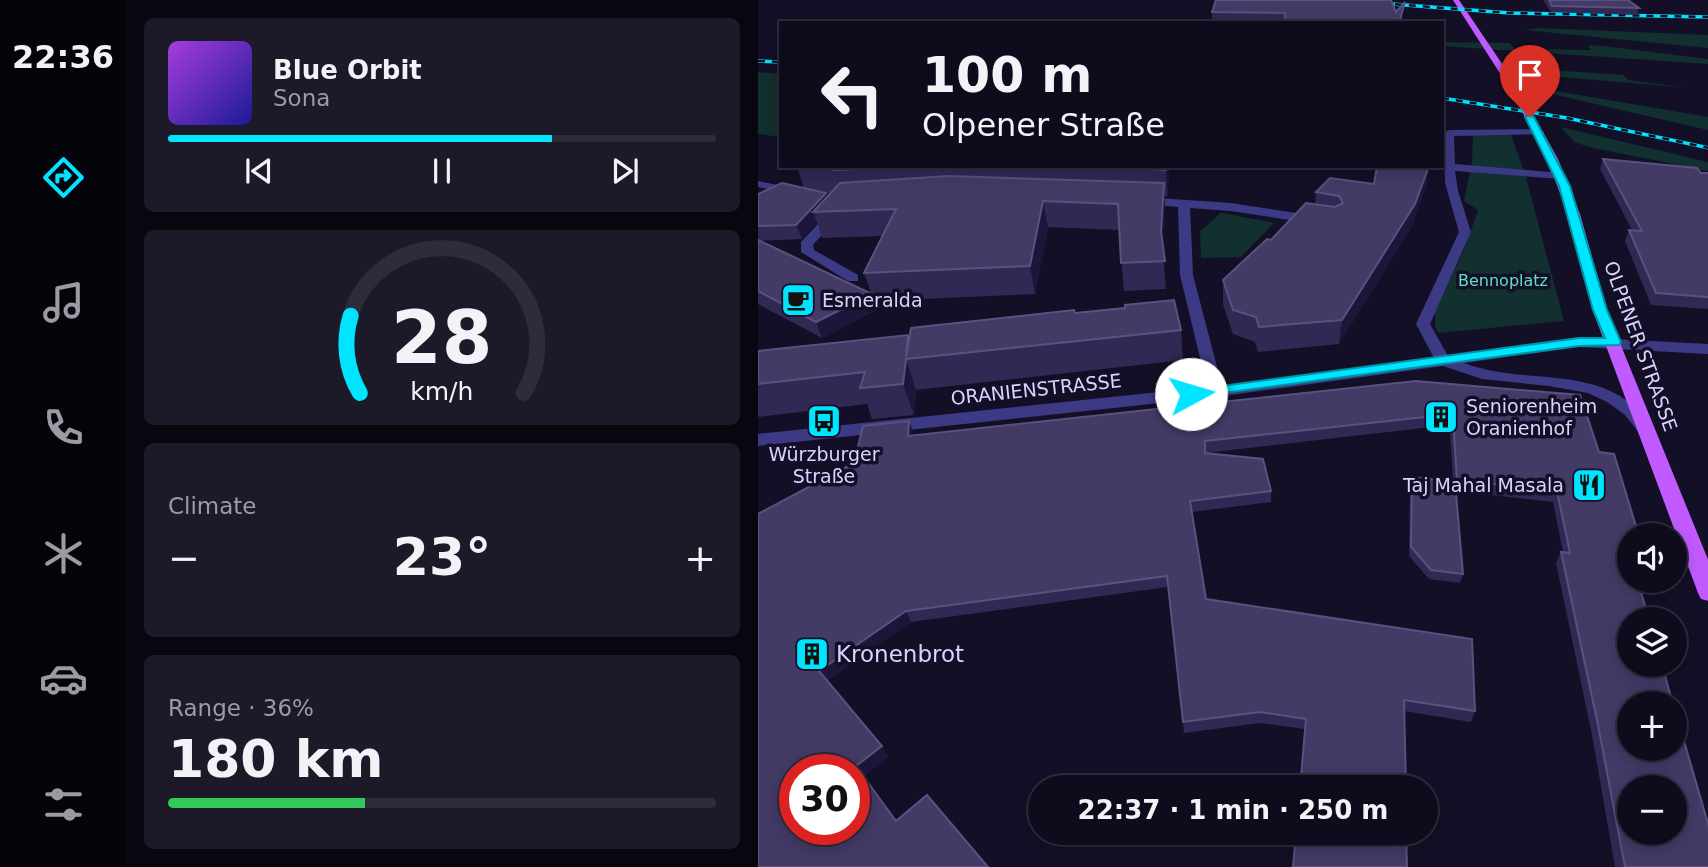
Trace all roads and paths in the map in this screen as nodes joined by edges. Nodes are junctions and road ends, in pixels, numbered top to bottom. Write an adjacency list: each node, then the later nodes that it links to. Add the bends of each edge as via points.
1 (1456, 0): 2 (main road, OLPENER STRASSE)
2 (1539, 132): 3 (street, via 1449,133); 4 (main road, OLPENER STRASSE)
3 (1450, 167): 4 (street); 14 (street, via 1449,180 1465,232 1423,324)
4 (1561, 176): 12 (main road, OLPENER STRASSE, via 1600,310)
5 (758, 184): 6 (street)
6 (807, 195)
7 (1131, 200): 9 (street)
8 (838, 202): 11 (street, via 806,245 808,252)
9 (1184, 204): 10 (street); 15 (street, via 1182,251 1187,284)
10 (1333, 223)
11 (852, 278)
12 (1614, 342): 13 (street, ORANIENSTRASSE); 14 (street, ORANIENSTRASSE, via 1579,342); 16 (main road, OLPENER STRASSE)
13 (1708, 349)
14 (1443, 361): 15 (street, ORANIENSTRASSE); 16 (street, ORANIENSTRASSE, via 1480,373 1591,389 1628,408)
15 (1216, 391): 17 (street, ORANIENSTRASSE)
16 (1647, 433): 18 (main road, OLPENER STRASSE, via 1673,491)
17 (758, 440)
18 (1708, 593)

